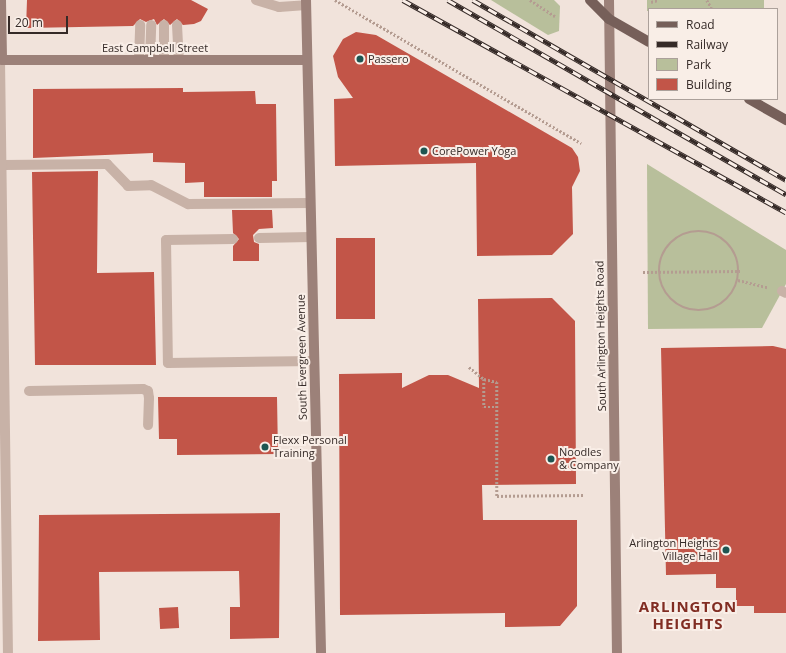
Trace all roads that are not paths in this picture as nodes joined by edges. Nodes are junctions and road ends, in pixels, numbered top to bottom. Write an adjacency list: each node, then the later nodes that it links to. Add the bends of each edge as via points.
1 (1, 0): 12 (street)
2 (256, 0): 5 (street, via 279,7)
3 (590, 0): 6 (main road)
4 (609, 0): 6 (street, South Arlington Heights Road)
5 (306, 3): 17 (street, South Evergreen Avenue)
6 (609, 19): 11 (main road); 32 (street, South Arlington Heights Road)
7 (140, 25): 13 (street)
8 (151, 25): 14 (street)
9 (164, 25): 15 (street)
10 (177, 25): 16 (street)
11 (648, 41)
12 (1, 60): 13 (street, East Campbell Street); 20 (street)
13 (139, 60): 14 (street, East Campbell Street)
14 (150, 60): 15 (street, East Campbell Street)
15 (164, 60): 16 (street, East Campbell Street)
16 (179, 60): 17 (street, East Campbell Street)
17 (307, 60): 21 (street, South Evergreen Avenue)
18 (751, 100): 19 (main road)
19 (786, 120)
20 (4, 165): 21 (street, via 107,164 128,186 151,185 188,204); 26 (street)
21 (310, 203): 23 (street, South Evergreen Avenue)
22 (259, 238): 23 (street)
23 (311, 238): 25 (street, South Evergreen Avenue)
24 (233, 239): 25 (street, via 166,240 168,363)
25 (314, 361): 31 (street, South Evergreen Avenue)
26 (3, 375): 29 (street)
27 (29, 391): 28 (street, via 148,390)
28 (148, 426)
29 (4, 567): 30 (street)
30 (8, 653)
31 (321, 653)
32 (617, 653)

